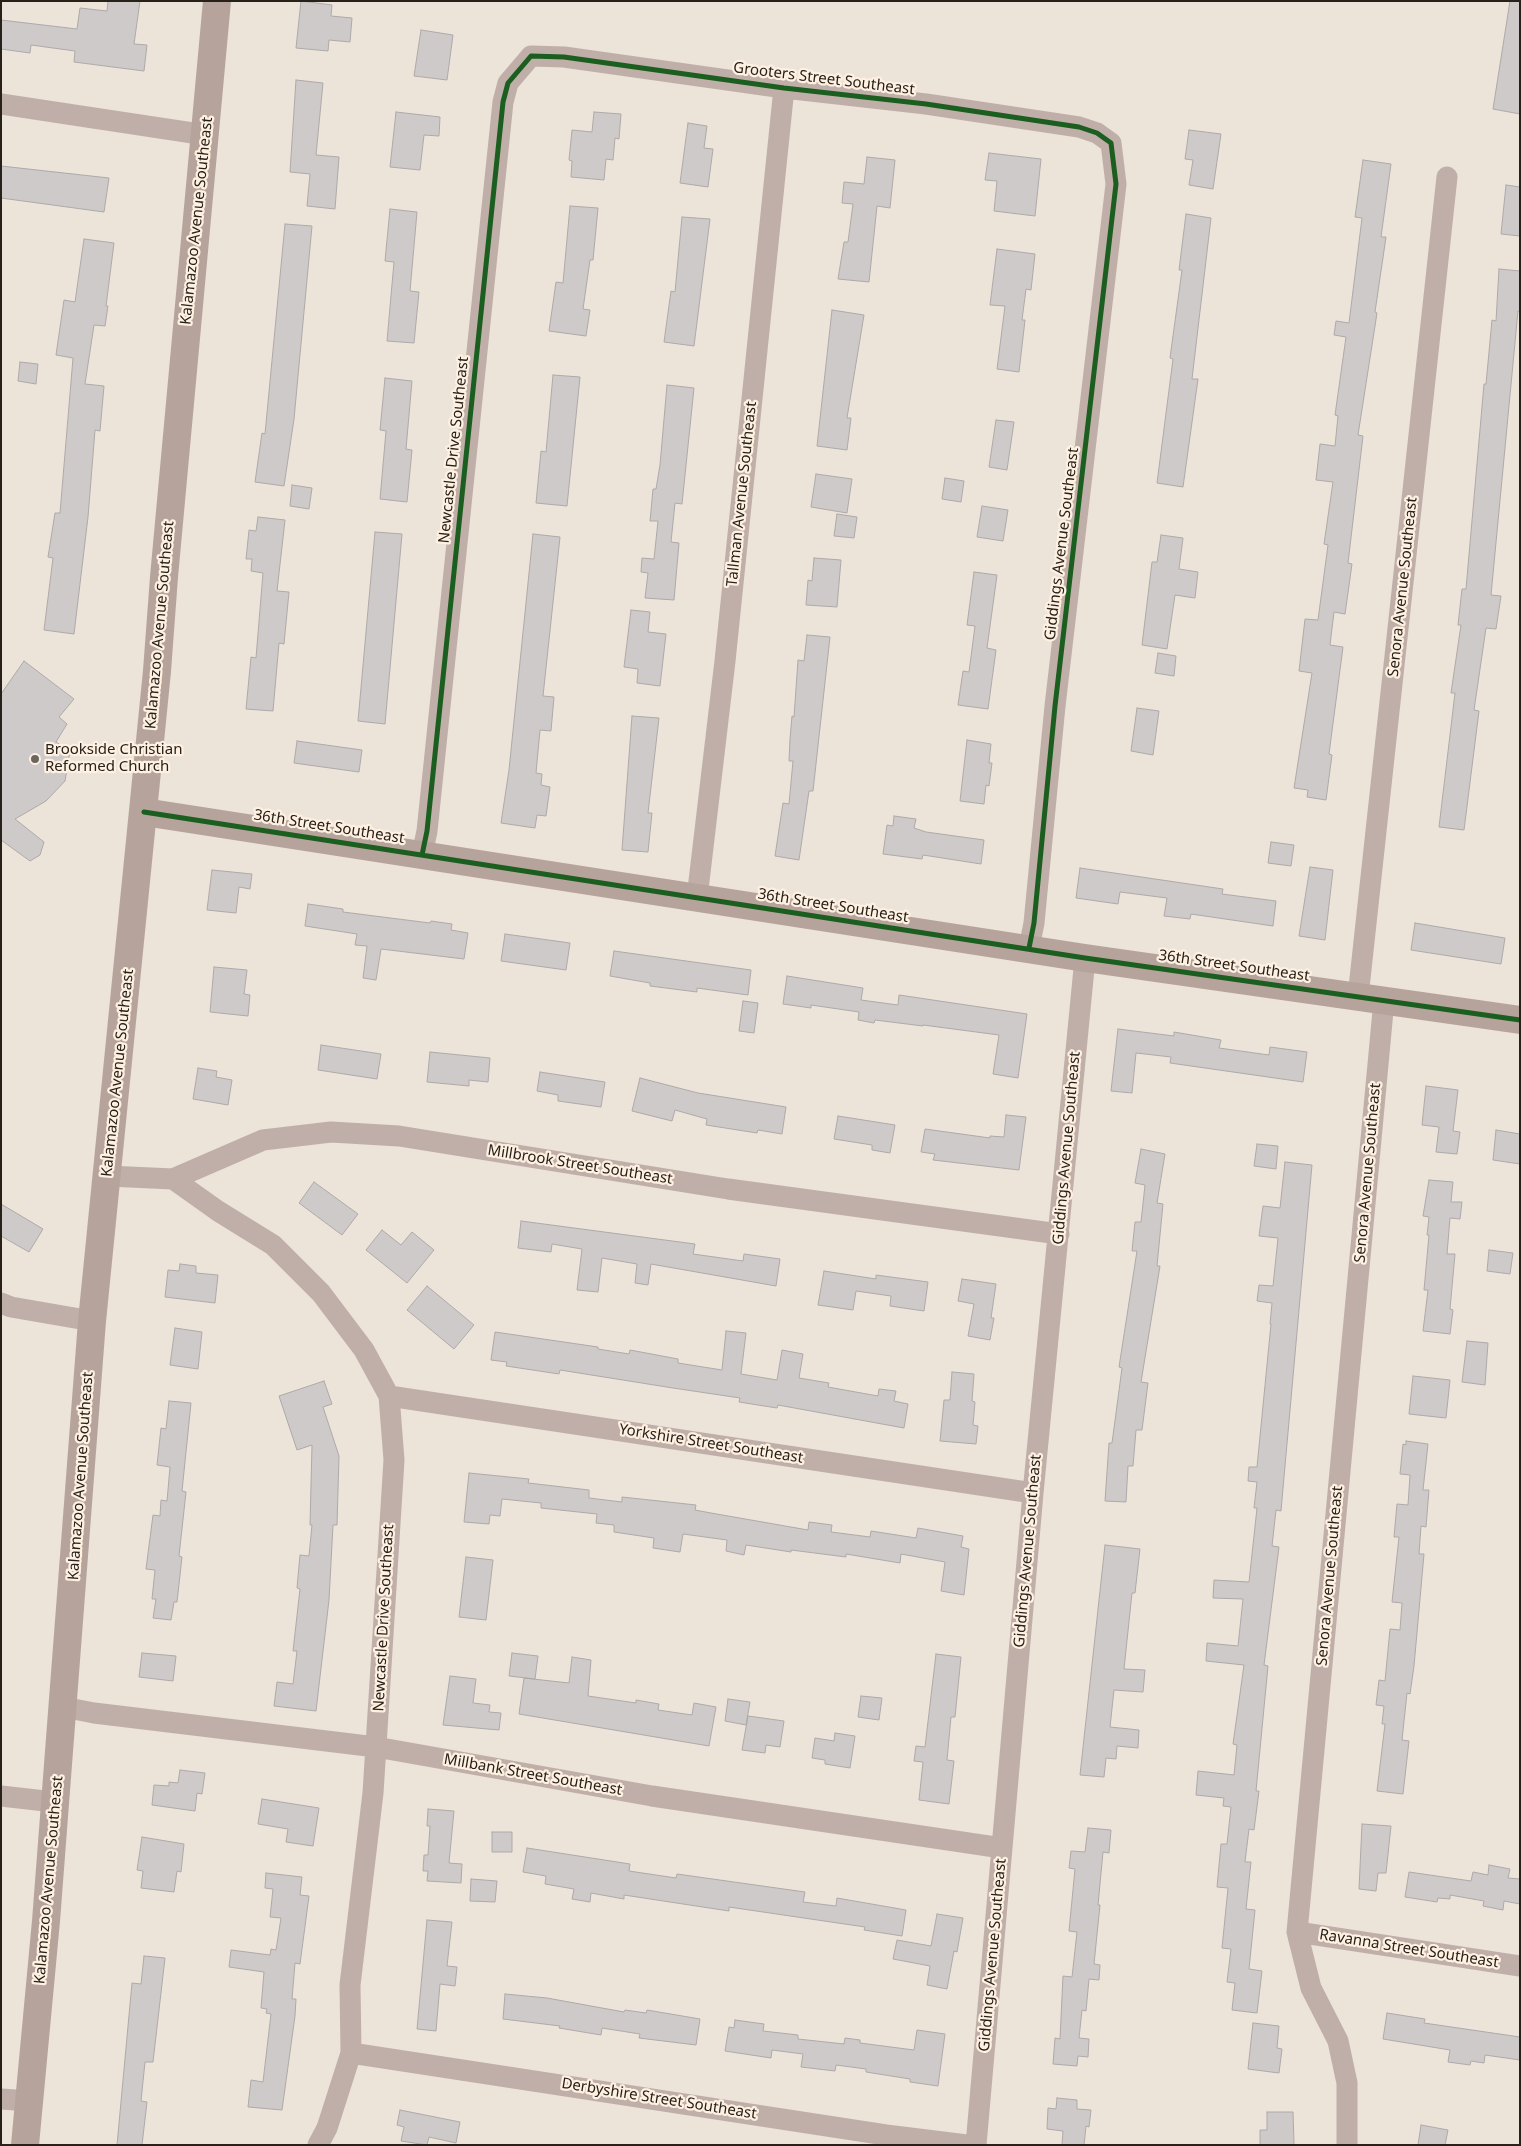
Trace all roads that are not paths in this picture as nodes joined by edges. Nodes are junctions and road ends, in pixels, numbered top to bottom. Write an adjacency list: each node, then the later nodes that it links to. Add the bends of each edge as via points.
1 (217, 1): 5 (main road, Kalamazoo Avenue Southeast)
2 (531, 56): 3 (street, Grooters Street Southeast, via 564,56); 9 (street, Newcastle Drive Southeast, via 508,83 503,102)
3 (784, 88): 6 (street, Grooters Street Southeast, via 926,104 1079,127 1097,133); 10 (street, Tallman Avenue Southeast, via 725,661)
4 (1, 104): 5 (street)
5 (206, 135): 8 (main road, Kalamazoo Avenue Southeast)
6 (1111, 143): 11 (street, Giddings Avenue Southeast, via 1116,184)
7 (1447, 177): 13 (street, Senora Avenue Southeast)
8 (144, 812): 9 (main road, 36th Street Southeast); 15 (main road, Kalamazoo Avenue Southeast)
9 (422, 855): 10 (main road, 36th Street Southeast)
10 (697, 898): 11 (main road, 36th Street Southeast)
11 (1029, 948): 12 (main road, 36th Street Southeast)
12 (1085, 958): 13 (main road, 36th Street Southeast); 17 (street, Giddings Avenue Southeast)
13 (1371, 998): 14 (main road, 36th Street Southeast); 27 (street, Senora Avenue Southeast)
14 (1520, 1020)
15 (108, 1176): 16 (street, Millbrook Street Southeast); 19 (main road, Kalamazoo Avenue Southeast)
16 (173, 1179): 17 (street, Millbrook Street Southeast, via 263,1140 331,1132 399,1136 728,1189); 20 (street, Newcastle Drive Southeast, via 273,1245 321,1293 364,1350)
17 (1059, 1234): 21 (street, Giddings Avenue Southeast)
18 (1, 1303): 19 (street, via 11,1308)
19 (92, 1321): 22 (main road, Kalamazoo Avenue Southeast)
20 (389, 1396): 21 (street, Yorkshire Street Southeast); 23 (street, Newcastle Drive Southeast, via 394,1460)
21 (1033, 1493): 26 (street, Giddings Avenue Southeast)
22 (64, 1707): 23 (street, Millbank Street Southeast); 25 (main road, Kalamazoo Avenue Southeast)
23 (376, 1747): 26 (street, Millbank Street Southeast, via 652,1796); 29 (street, Newcastle Drive Southeast, via 350,1984)
24 (1, 1796): 25 (street)
25 (54, 1802): 31 (main road, Kalamazoo Avenue Southeast)
26 (1002, 1848): 35 (street, Giddings Avenue Southeast)
27 (1298, 1932): 28 (street, Ravanna Street Southeast); 36 (street, Senora Avenue Southeast, via 1311,1988 1338,2041 1347,2083)
28 (1520, 1966)
29 (351, 2052): 33 (street, Newcastle Drive Southeast, via 327,2128); 34 (street, Derbyshire Street Southeast)
30 (1, 2099): 31 (street)
31 (30, 2101): 32 (main road, Kalamazoo Avenue Southeast)
32 (25, 2145)
33 (318, 2145)
34 (967, 2145)
35 (976, 2145)
36 (1348, 2145)

